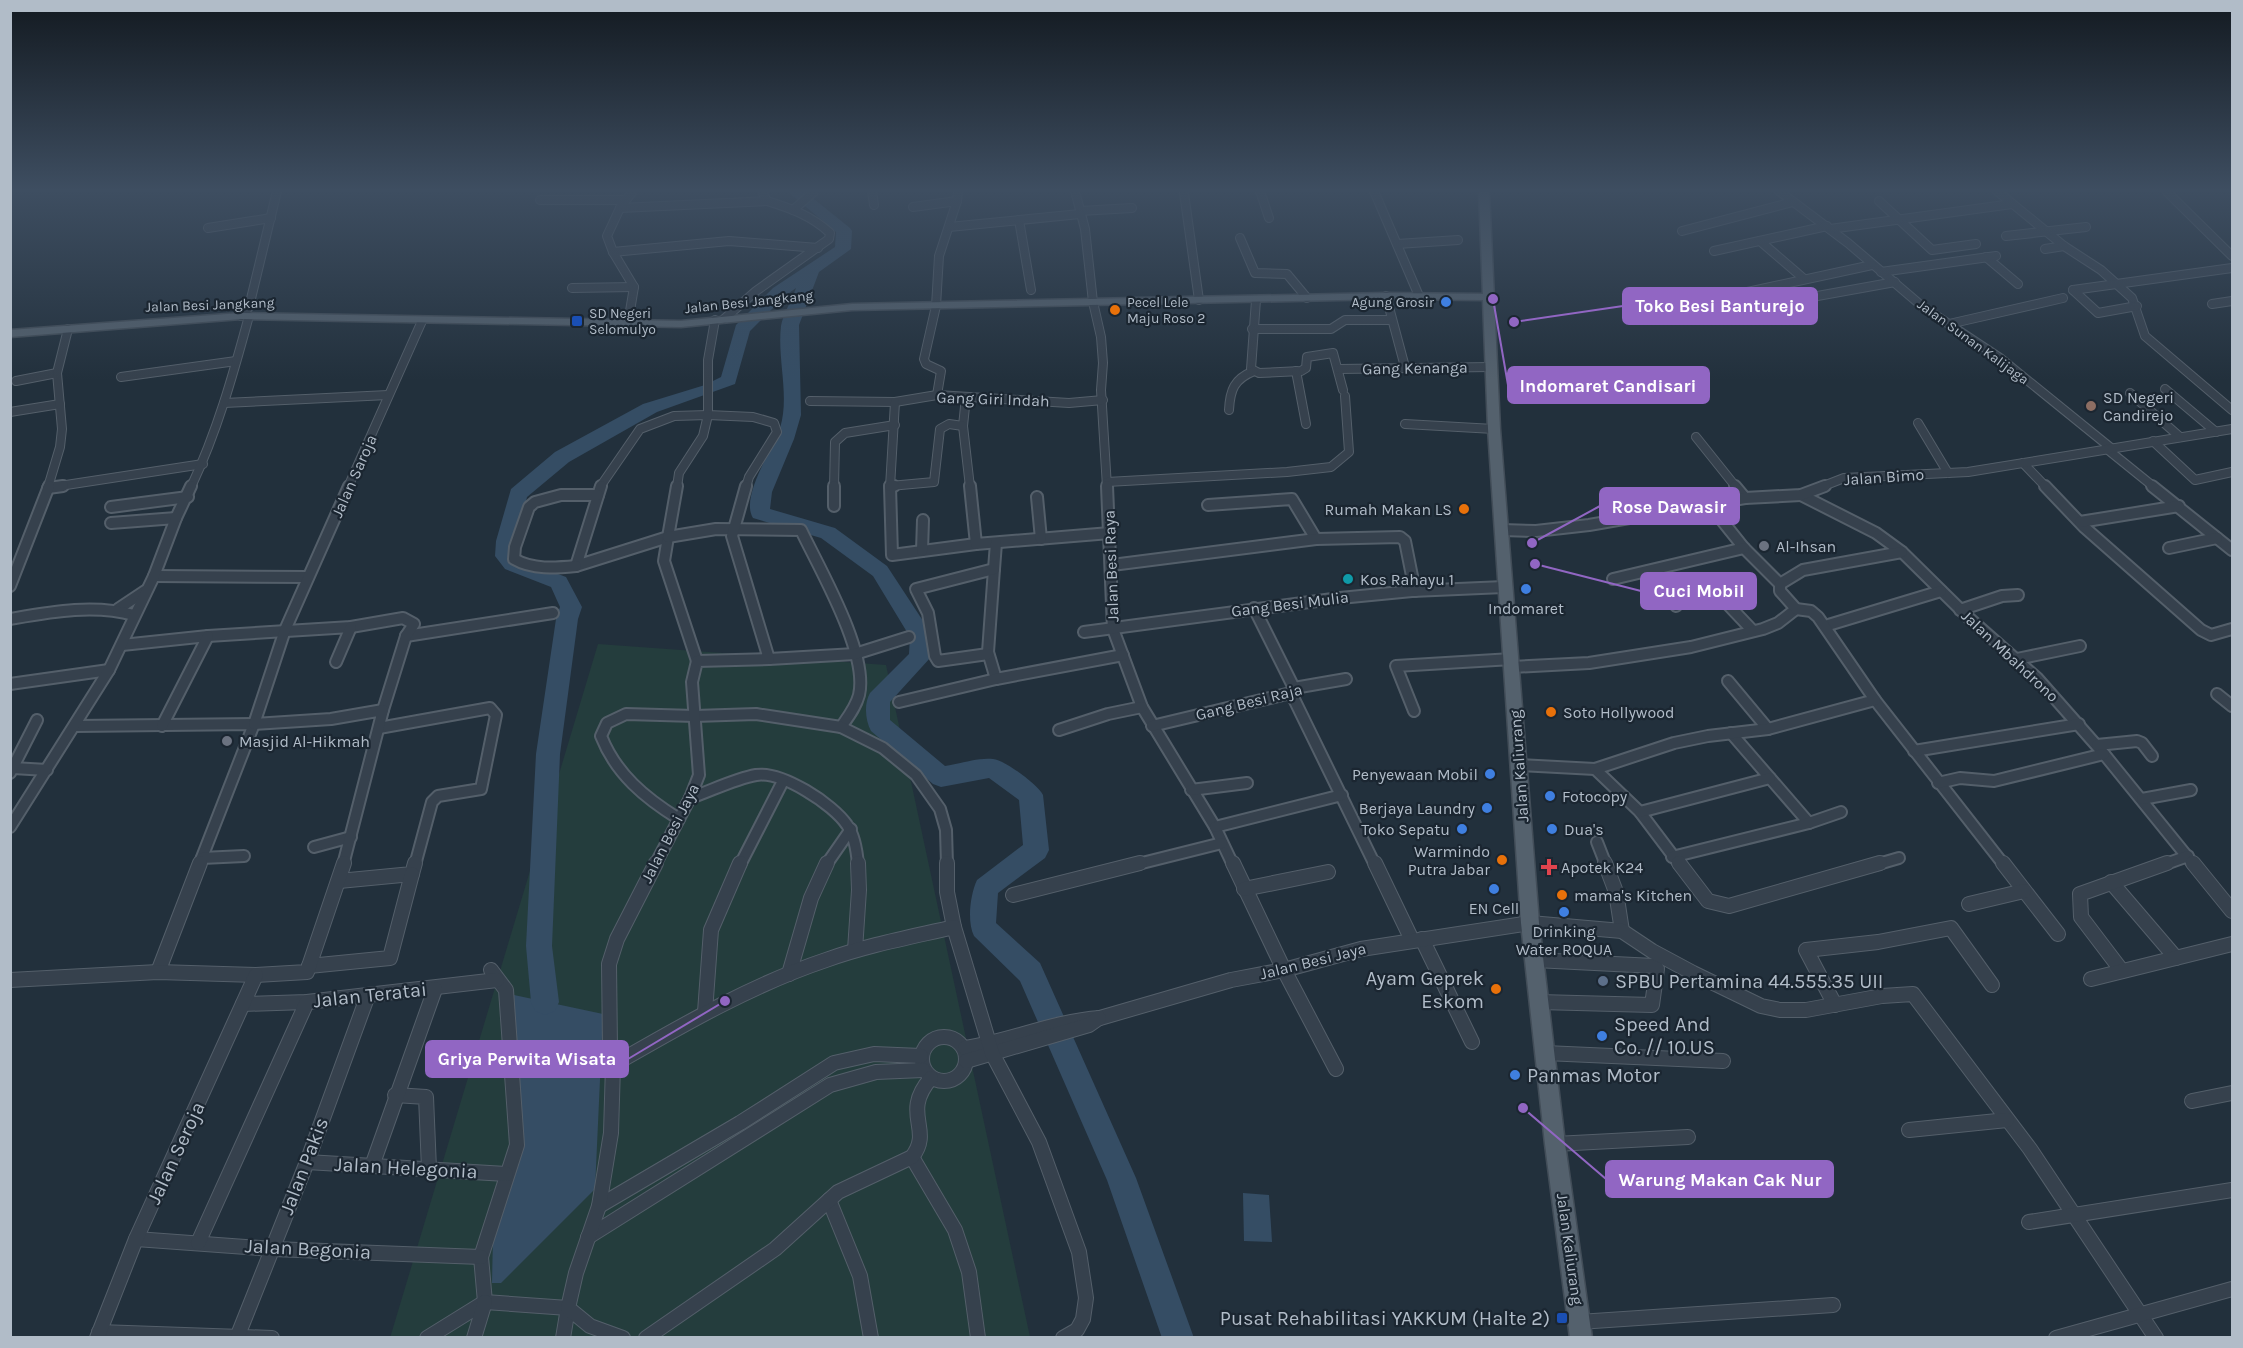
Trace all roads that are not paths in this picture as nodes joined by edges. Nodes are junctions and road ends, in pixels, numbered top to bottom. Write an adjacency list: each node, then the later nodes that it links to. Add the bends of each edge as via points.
1 (262, 254): 40 (street)
2 (614, 254): 23 (street)
3 (809, 254): 41 (street)
4 (940, 254): 38 (street)
5 (1025, 254): 25 (street)
6 (1088, 254): 35 (street, Jalan Besi Raya)
7 (1193, 254): 32 (street)
8 (1247, 254): 30 (street, via 1255,273 1287,274)
9 (1401, 254): 27 (street)
10 (1488, 254): 29 (main road, Jalan Kaliurang)
11 (1775, 254): 19 (street)
12 (1859, 254): 16 (street, Jalan Sunan Kalijaga)
13 (2076, 254): 22 (street)
14 (1996, 256): 15 (street)
15 (1986, 257): 18 (street); 21 (street)
16 (1872, 265): 18 (street, Jalan Sunan Kalijaga); 19 (street)
17 (2232, 268): 22 (street)
18 (1881, 272): 20 (street, Jalan Sunan Kalijaga)
19 (1803, 278): 28 (street)
20 (1894, 282): 36 (street); 45 (street, Jalan Sunan Kalijaga)
21 (2018, 284)
22 (2117, 285): 39 (street); 39 (street, via 2073,290 2098,313)
23 (634, 287): 24 (street); 44 (street)
24 (572, 288)
25 (1031, 290)
26 (1386, 296): 27 (main road, Jalan Besi Jangkang); 30 (main road, Jalan Besi Jangkang); 42 (street)
27 (1419, 296): 29 (main road, Jalan Besi Jangkang)
28 (1729, 296)
29 (1490, 297): 51 (main road, Jalan Kaliurang)
30 (1307, 298): 33 (main road, Jalan Besi Jangkang)
31 (2063, 298): 45 (street)
32 (1199, 300): 33 (main road, Jalan Besi Jangkang); 35 (main road, Jalan Besi Jangkang)
33 (1256, 300): 47 (street)
34 (2232, 301): 37 (street)
35 (1094, 302): 38 (main road, Jalan Besi Jangkang); 63 (street, Jalan Besi Raya, via 1101,337)
36 (1773, 304)
37 (2212, 304)
38 (936, 306): 41 (main road, Jalan Besi Jangkang, via 852,307); 61 (street, via 924,359 941,371)
39 (2137, 306): 69 (street, via 2145,336)
40 (245, 316): 43 (main road, Jalan Besi Jangkang); 46 (main road, Jalan Besi Jangkang); 49 (street)
41 (720, 320): 44 (main road, Jalan Besi Jangkang); 71 (street, via 708,360)
42 (1391, 320): 47 (street, via 1345,320 1331,329); 50 (street)
43 (422, 321): 44 (main road, Jalan Besi Jangkang); 60 (street, Jalan Saroja)
44 (628, 323)
45 (1948, 324): 83 (street, Jalan Sunan Kalijaga, via 2000,358)
46 (68, 329): 48 (main road, Jalan Besi Jangkang); 55 (street)
47 (1252, 329): 53 (street, via 1250,364)
48 (10, 334)
49 (236, 361): 56 (street); 66 (street)
50 (1405, 367): 51 (street, Gang Kenanga); 52 (street, Gang Kenanga)
51 (1491, 367): 77 (main road, Jalan Kaliurang)
52 (1340, 369): 54 (street, via 1335,354 1330,353 1307,357 1306,368); 88 (street, via 1349,452 1331,467)
53 (1254, 371): 54 (street); 68 (street, via 1236,380)
54 (1298, 371): 74 (street)
55 (57, 373): 57 (street); 67 (street)
56 (121, 377)
57 (16, 381)
58 (2165, 389): 78 (street)
59 (2130, 393): 81 (street)
60 (388, 395): 66 (street); 124 (street, Jalan Saroja)
61 (937, 395): 62 (street, Gang Giri Indah); 65 (street, Gang Giri Indah)
62 (966, 397): 63 (street, Gang Giri Indah, via 1069,403); 76 (street)
63 (1103, 400): 88 (street, Jalan Besi Raya)
64 (810, 401): 65 (street, Gang Giri Indah)
65 (895, 402): 73 (street)
66 (224, 403): 85 (street)
67 (60, 404): 70 (street); 90 (street, via 60,447)
68 (1229, 410)
69 (2232, 410)
70 (10, 412)
71 (708, 415): 91 (street, via 674,416 640,429); 105 (street, via 763,419 776,425 777,432 749,477); 108 (street, via 703,436 679,473)
72 (1918, 423): 87 (street)
73 (895, 424): 89 (street); 98 (street, via 845,433 835,441)
74 (1306, 424)
75 (1404, 424): 77 (street)
76 (963, 426): 89 (street, via 949,424 940,429 934,482); 113 (street)
77 (1494, 429): 106 (main road, Jalan Kaliurang)
78 (2216, 432): 79 (street, Jalan Bimo); 81 (street, Jalan Bimo)
79 (2231, 432)
80 (1696, 437): 95 (street)
81 (2180, 437): 82 (street, Jalan Bimo)
82 (2153, 441): 83 (street, Jalan Bimo); 86 (street, via 2195,480)
83 (2109, 448): 84 (street, Jalan Bimo); 99 (street, Jalan Sunan Kalijaga)
84 (2023, 463): 87 (street, Jalan Bimo); 103 (street)
85 (203, 464): 90 (street); 93 (street)
86 (2232, 472)
87 (1948, 473): 92 (street, Jalan Bimo, via 1844,478)
88 (1107, 482): 107 (street, Jalan Besi Raya)
89 (890, 486): 117 (street, via 892,555)
90 (48, 488): 127 (street)
91 (598, 495): 120 (street); 120 (street, via 548,496 533,502 515,547 514,559 518,562 540,567)
92 (1801, 495): 95 (street, Jalan Bimo); 118 (street, Jalan Mbahdrono, via 1876,533)
93 (188, 497): 100 (street); 101 (street)
94 (1037, 497): 110 (street)
95 (1745, 498): 96 (street, Jalan Bimo)
96 (1708, 504): 106 (street, Jalan Bimo, via 1589,525); 114 (street)
97 (1208, 505): 111 (street, via 1292,499)
98 (834, 506)
99 (2179, 506): 103 (street); 109 (street, Jalan Sunan Kalijaga)
100 (111, 507)
101 (176, 518): 104 (street); 123 (street)
102 (923, 520): 117 (street)
103 (2080, 522): 145 (street, via 2201,630 2211,635)
104 (111, 523)
105 (733, 528): 108 (street); 154 (street, via 801,530); 157 (street, via 732,543)
106 (1502, 530): 128 (main road, Jalan Kaliurang)
107 (1110, 533): 110 (street); 119 (street, Jalan Besi Raya)
108 (668, 538): 120 (street); 159 (street, via 664,561)
109 (2217, 538): 115 (street); 116 (street, Jalan Sunan Kalijaga)
110 (1041, 539): 112 (street)
111 (1316, 539): 119 (street); 130 (street, via 1404,538)
112 (996, 543): 113 (street); 121 (street)
113 (975, 544): 117 (street)
114 (1744, 548): 122 (street); 126 (street)
115 (2169, 548)
116 (2232, 550)
117 (922, 551)
118 (1902, 552): 126 (street, via 1803,570); 131 (street, Jalan Mbahdrono)
119 (1112, 565): 144 (street, Jalan Besi Raya)
120 (576, 566)
121 (994, 569): 155 (street); 155 (street, via 916,589 931,618 934,656 938,661)
122 (1649, 571): 125 (street); 134 (street)
123 (154, 576): 124 (street); 129 (street)
124 (308, 578): 146 (street, Jalan Saroja)
125 (1613, 579)
126 (1780, 584): 137 (street, via 1780,591)
127 (10, 585)
128 (1504, 587): 130 (street, Gang Besi Mulia); 161 (main road, Jalan Kaliurang)
129 (146, 591): 136 (street); 140 (street)
130 (1415, 591): 135 (street, Gang Besi Mulia)
131 (1941, 591): 138 (street, Jalan Mbahdrono); 142 (street)
132 (1717, 592): 147 (street)
133 (2018, 595): 138 (street, via 2002,596)
134 (1676, 606)
135 (1254, 608): 144 (street, Gang Besi Mulia); 167 (street)
136 (118, 609): 140 (street); 141 (street)
137 (1796, 609): 142 (street, via 1811,611); 147 (street, via 1777,623)
138 (1960, 610): 158 (street, Jalan Mbahdrono)
139 (553, 614): 150 (street)
140 (134, 615): 152 (street)
141 (10, 619)
142 (1825, 626): 169 (street)
143 (351, 627): 146 (street); 150 (street, via 403,618 414,624); 160 (street)
144 (1113, 629): 148 (street, Gang Besi Mulia); 156 (street, Jalan Besi Raya)
145 (2232, 629)
146 (285, 630): 149 (street); 177 (street, Jalan Saroja)
147 (1753, 631): 161 (street, via 1697,646 1602,662 1557,667)
148 (1083, 632)
149 (208, 636): 152 (street); 180 (street)
150 (406, 636): 173 (street)
151 (909, 637): 154 (street)
152 (122, 645): 162 (street)
153 (2079, 646): 158 (street)
154 (855, 654): 157 (street); 182 (street, via 860,691)
155 (988, 654): 163 (street)
156 (1123, 656): 163 (street); 172 (street, Jalan Besi Raya)
157 (769, 658): 159 (street)
158 (2017, 659): 178 (street, Jalan Mbahdrono)
159 (697, 661): 175 (street, Jalan Besi Jaya, via 692,682)
160 (336, 662)
161 (1512, 663): 174 (street, via 1396,666); 190 (main road, Jalan Kaliurang)
162 (109, 670): 166 (street); 179 (street)
163 (996, 680): 170 (street)
164 (1346, 680): 167 (street, Gang Besi Raja)
165 (1728, 681): 184 (street)
166 (10, 684)
167 (1293, 691): 181 (street, Gang Besi Raja); 200 (street)
168 (2217, 694): 171 (street)
169 (1875, 700): 184 (street); 188 (street)
170 (899, 702)
171 (2232, 706)
172 (1142, 707): 181 (street, Jalan Besi Raya); 185 (street)
173 (382, 710): 177 (street); 183 (street)
174 (1414, 711)
175 (695, 716): 182 (street, via 756,714); 201 (street, Jalan Besi Jaya, via 699,776); 206 (street, via 626,714 607,723 601,736 617,769 655,804)
176 (37, 720): 193 (street)
177 (254, 724): 180 (street); 218 (street, Jalan Saroja)
178 (2079, 724): 187 (street, Jalan Mbahdrono); 188 (street)
179 (76, 726): 180 (street); 192 (street)
180 (162, 726)
181 (1152, 726): 198 (street, Jalan Besi Raya)
182 (841, 727): 230 (street, via 864,737 916,775 940,809 946,830 947,892)
183 (379, 728): 211 (street); 221 (street, via 490,708 496,715 481,789 438,796 432,801)
184 (1768, 729): 186 (street)
185 (1059, 730)
186 (1731, 733): 191 (street, via 1674,743); 194 (street)
187 (2100, 749): 189 (street, via 2137,741); 197 (street, via 1994,781 1959,778); 202 (street, Jalan Mbahdrono)
188 (1914, 751): 197 (street)
189 (2152, 756)
190 (1519, 765): 191 (street); 229 (main road, Jalan Kaliurang)
191 (1595, 769): 203 (street)
192 (47, 770): 193 (street); 205 (street)
193 (12, 771)
194 (1770, 778): 203 (street); 207 (street)
195 (783, 781): 201 (street, via 771,775 755,775); 210 (street, via 824,801); 253 (street, via 750,842 711,930)
196 (1247, 783): 198 (street)
197 (1938, 783): 225 (street)
198 (1191, 790): 209 (street, Jalan Besi Raya)
199 (2190, 790): 202 (street)
200 (1342, 795): 209 (street); 233 (street)
201 (690, 798): 206 (street, Jalan Besi Jaya)
202 (2142, 799): 216 (street, Jalan Mbahdrono)
203 (1640, 812): 217 (street)
204 (1841, 812): 207 (street)
205 (15, 813): 208 (street)
206 (679, 819): 259 (street, Jalan Besi Jaya, via 631,911 609,964)
207 (1809, 823): 217 (street)
208 (10, 827)
209 (1215, 827): 213 (street, Jalan Besi Raya)
210 (851, 829): 235 (street, via 857,862); 242 (street, via 816,881)
211 (351, 837): 214 (street); 222 (street)
212 (1597, 842): 231 (street, via 1616,892)
213 (1222, 843): 224 (street, Jalan Besi Raya); 226 (street)
214 (314, 847)
215 (244, 856): 218 (street)
216 (2188, 856): 223 (street); 228 (street, Jalan Mbahdrono)
217 (1672, 857): 219 (street, via 1708,901 1729,906)
218 (202, 858): 241 (street, Jalan Saroja)
219 (1899, 858)
220 (1329, 872): 224 (street)
221 (412, 874): 222 (street); 238 (street, via 390,958)
222 (339, 881): 238 (street)
223 (2110, 882): 236 (street); 240 (street, via 2082,892 2079,914)
224 (1244, 889): 239 (street, Jalan Besi Raya)
225 (2025, 891): 227 (street); 232 (street)
226 (1013, 895)
227 (1969, 904)
228 (2230, 905)
229 (1530, 923): 231 (street, Jalan Besi Jaya); 233 (street, Jalan Besi Jaya); 237 (main road, Jalan Kaliurang)
230 (954, 927): 235 (street); 255 (street)
231 (1622, 931): 252 (street, via 1662,957 1761,1006 1806,1010)
232 (2058, 934)
233 (1417, 940): 239 (street, Jalan Besi Jaya, via 1361,949); 254 (street)
234 (2232, 944): 236 (street)
235 (855, 950): 242 (street)
236 (2176, 958): 240 (street)
237 (1534, 960): 250 (main road, Jalan Kaliurang); 250 (street, via 1656,969 1652,1005)
238 (309, 966): 243 (street, via 307,972)
239 (1284, 970): 255 (street, Jalan Besi Jaya, via 1231,980); 261 (street, Jalan Besi Raya)
240 (2122, 971): 244 (street)
241 (158, 972): 243 (street); 245 (street)
242 (789, 974): 253 (street)
243 (256, 975): 251 (street, Jalan Seroja)
244 (2091, 979)
245 (10, 980)
246 (1992, 985): 252 (street, via 1951,928 1806,950)
247 (435, 989): 248 (street, Jalan Teratai); 263 (street); 273 (street, Jalan Teratai, via 494,975 506,990 517,1145)
248 (368, 995): 249 (street, Jalan Teratai); 270 (street, Jalan Pakis)
249 (307, 1002): 251 (street, Jalan Teratai); 281 (street)
250 (1539, 1002): 256 (main road, Jalan Kaliurang)
251 (243, 1004): 280 (street, Jalan Seroja)
252 (1835, 1005): 265 (street, via 1913,994)
253 (705, 1012): 259 (street)
254 (1472, 1042)
255 (991, 1048): 257 (street, Jalan Besi Jaya); 300 (street, via 1039,1142 1079,1252 1086,1298 1083,1319 1077,1330)
256 (1545, 1053): 258 (street); 268 (main road, Jalan Kaliurang)
257 (965, 1055): 260 (street, via 963,1068 952,1079 945,1081); 260 (street, via 955,1039 941,1037 928,1044)
258 (1723, 1061)
259 (613, 1065): 276 (street, Jalan Besi Jaya, via 611,1133)
260 (925, 1068): 269 (street, via 915,1115 921,1144); 276 (street, via 874,1054 834,1063); 279 (street, via 870,1071 830,1085)
261 (1336, 1069)
262 (2232, 1093): 264 (street)
263 (395, 1095): 271 (street); 272 (street, via 426,1097)
264 (2192, 1101)
265 (2007, 1120): 266 (street); 277 (street)
266 (1908, 1130)
267 (1688, 1137): 268 (street)
268 (1555, 1144): 289 (main road, Jalan Kaliurang)
269 (912, 1157): 275 (street); 299 (street, via 955,1230 969,1272)
270 (307, 1162): 271 (street, Jalan Helegonia); 282 (street, Jalan Pakis)
271 (372, 1166): 272 (street, Jalan Helegonia)
272 (429, 1169): 273 (street, Jalan Helegonia)
273 (506, 1174): 283 (street)
274 (2232, 1190): 277 (street)
275 (829, 1200): 297 (street, via 775,1249); 298 (street, via 860,1276)
276 (599, 1206): 279 (street, Jalan Besi Jaya)
277 (2072, 1215): 278 (street); 288 (street)
278 (2029, 1222)
279 (588, 1237): 287 (street, Jalan Besi Jaya)
280 (136, 1239): 281 (street, Jalan Begonia); 290 (street, Jalan Seroja)
281 (198, 1243): 282 (street, Jalan Begonia)
282 (273, 1249): 283 (street, Jalan Begonia); 291 (street, Jalan Pakis)
283 (481, 1257): 285 (street)
284 (2232, 1289): 288 (street)
285 (485, 1302): 287 (street); 293 (street); 294 (street)
286 (1833, 1305): 289 (street)
287 (568, 1308): 295 (street, Jalan Besi Jaya); 296 (street, via 590,1326)
288 (2140, 1313): 301 (street); 302 (street)
289 (1580, 1330)
290 (98, 1335): 291 (street)
291 (238, 1335): 292 (street)
292 (272, 1338)
293 (427, 1338)
294 (474, 1338)
295 (562, 1338)
296 (623, 1338)
297 (646, 1338)
298 (871, 1338)
299 (978, 1338)
300 (1063, 1338)
301 (2056, 1338)
302 (2156, 1338)

